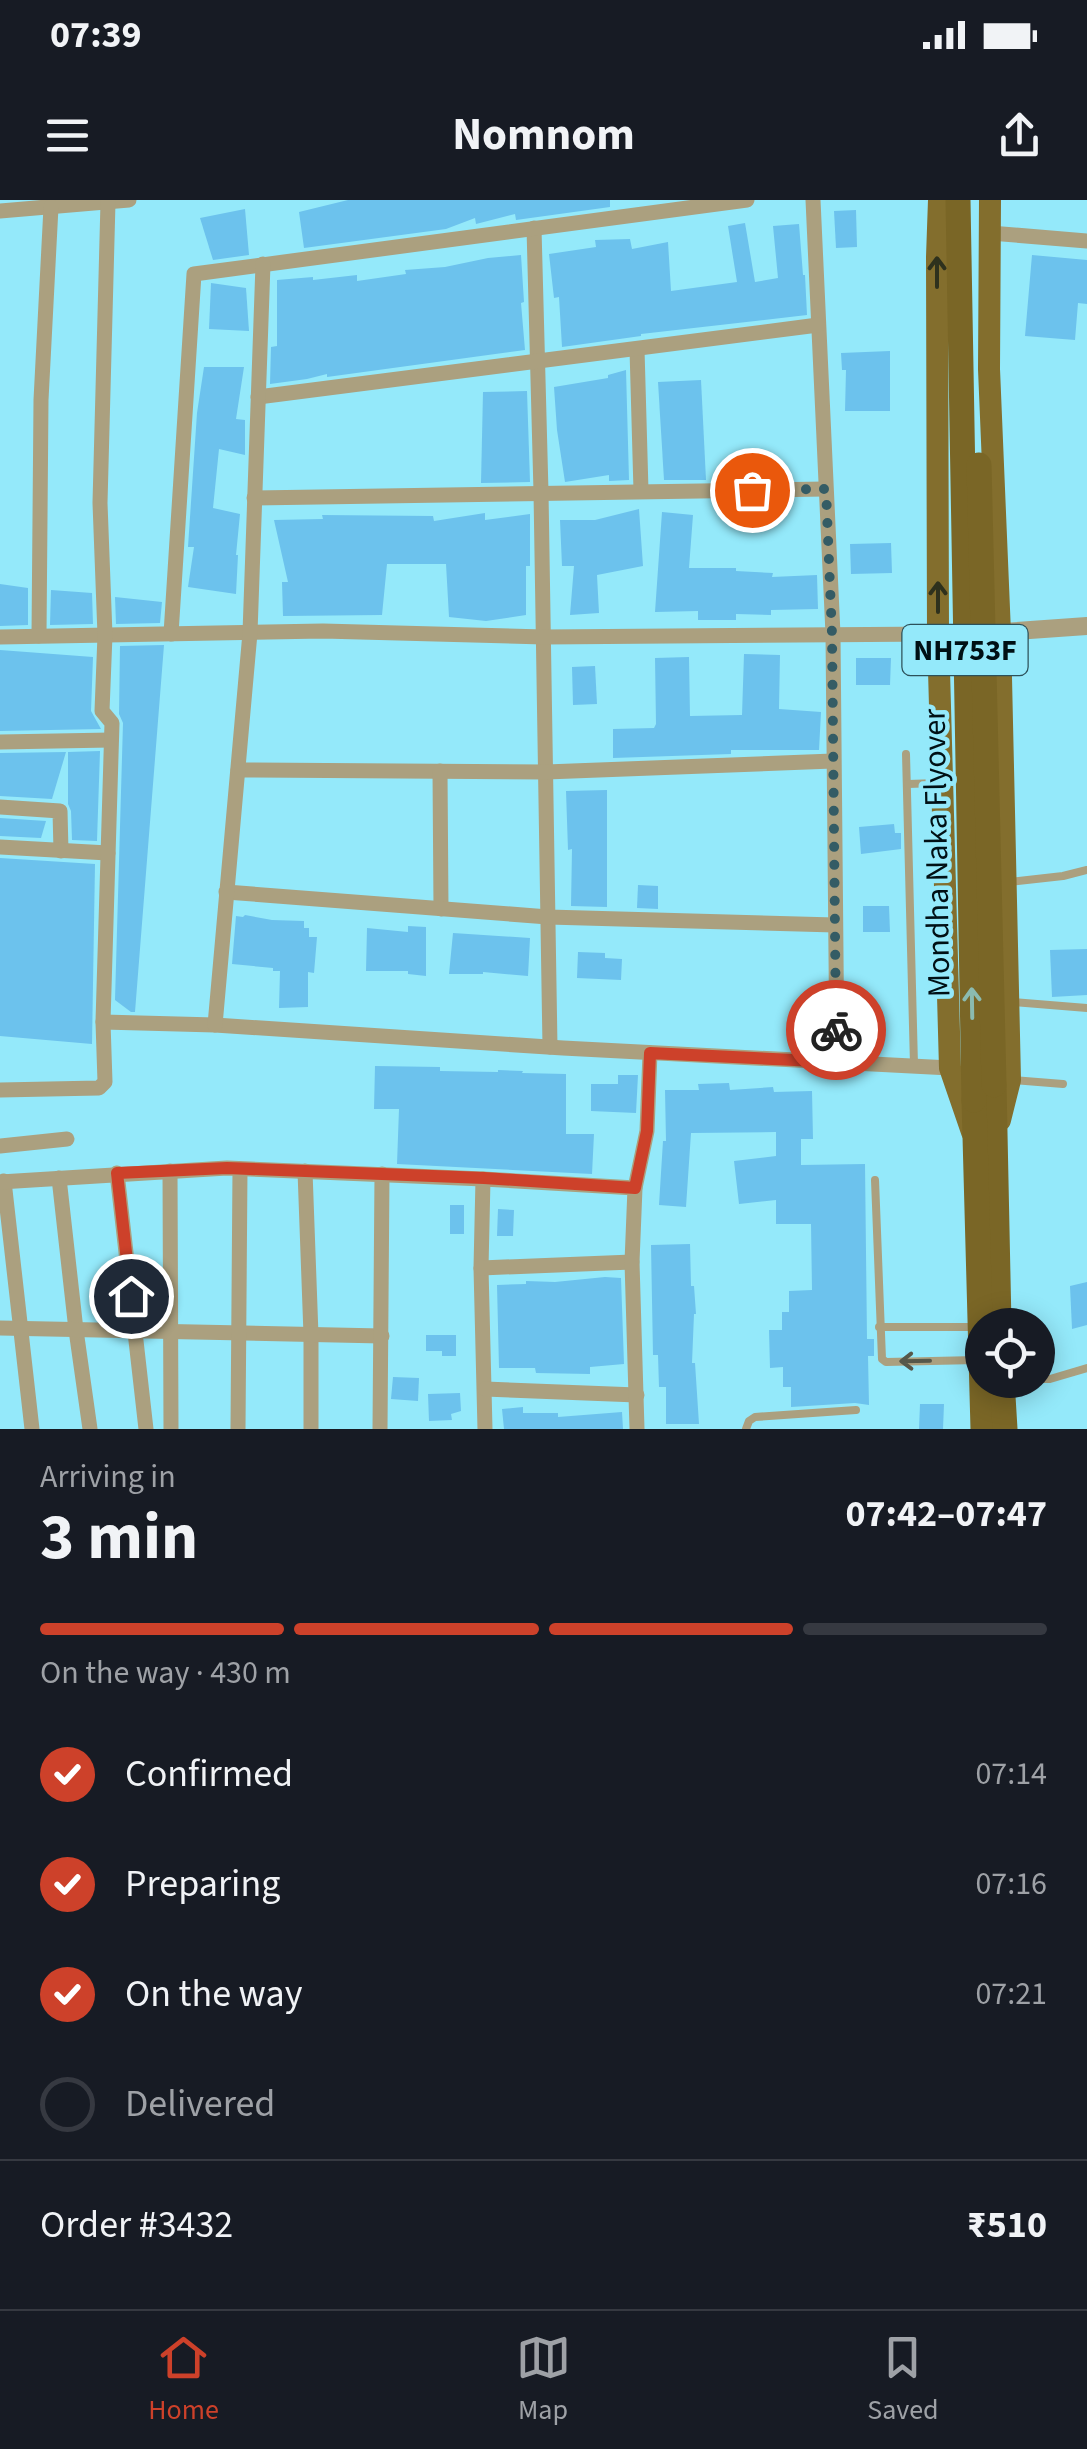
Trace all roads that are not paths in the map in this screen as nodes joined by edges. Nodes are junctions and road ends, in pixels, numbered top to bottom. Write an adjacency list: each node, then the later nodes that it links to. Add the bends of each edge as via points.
1 (129, 200): 9 (street)
2 (748, 200): 13 (street)
3 (813, 200): 17 (street)
4 (940, 200): 30 (main road, one-way to 4)
5 (958, 200): 64 (highway, Mondha Naka Flyover / NH753F, one-way to 5, bridge)
6 (975, 200): 64 (highway, Mondha Naka Flyover / NH753F, bridge)
7 (990, 200): 14 (main road)
8 (84, 202): 9 (street); 11 (street)
9 (108, 202): 31 (street, via 100,502)
10 (26, 205): 11 (street); 12 (street)
11 (51, 207): 32 (street)
12 (0, 211)
13 (534, 228): 16 (street); 19 (street)
14 (990, 233): 15 (street); 27 (main road, via 988,369)
15 (1087, 240)
16 (262, 264): 20 (street); 28 (street, via 194,274)
17 (818, 325): 18 (street); 21 (street)
18 (637, 349): 19 (street); 22 (street)
19 (538, 362): 20 (street); 23 (street)
20 (258, 398): 24 (street)
21 (826, 489): 22 (street); 29 (street)
22 (641, 491): 23 (street)
23 (541, 492): 24 (street); 34 (street)
24 (254, 498): 26 (street)
25 (1087, 626): 27 (street)
26 (250, 632): 28 (street); 34 (street); 39 (street)
27 (1000, 633): 30 (street); 49 (main road)
28 (171, 634): 31 (street)
29 (832, 634): 30 (street); 34 (street); 38 (street)
30 (938, 634): 42 (main road)
31 (105, 635): 32 (street); 35 (street, via 102,711 112,722)
32 (38, 636): 33 (street)
33 (0, 637)
34 (544, 637): 41 (street)
35 (112, 740): 36 (street); 47 (street)
36 (0, 742)
37 (906, 754): 43 (lane)
38 (833, 760): 41 (street); 53 (street)
39 (238, 770): 40 (street); 50 (street)
40 (440, 771): 41 (street); 51 (street)
41 (546, 772): 52 (street)
42 (942, 783): 43 (lane); 62 (main road)
43 (908, 784): 61 (lane)
44 (0, 808): 46 (street, via 60,811)
45 (0, 848): 46 (street)
46 (61, 851): 47 (street)
47 (108, 853): 56 (street)
48 (1087, 870): 49 (lane)
49 (1005, 882): 54 (main road)
50 (226, 892): 51 (street); 57 (street)
51 (441, 908): 52 (street)
52 (548, 917): 53 (street); 58 (street)
53 (835, 925): 60 (street)
54 (1008, 1001): 55 (lane); 64 (main road)
55 (1087, 1008)
56 (103, 1022): 57 (street); 65 (street, via 103,1086)
57 (214, 1025): 58 (street)
58 (550, 1047): 59 (street)
59 (650, 1053): 60 (street); 78 (street, via 647,1131)
60 (837, 1062): 61 (street)
61 (914, 1066): 62 (street)
62 (950, 1068): 67 (main road)
63 (1063, 1084): 64 (lane)
64 (993, 1088): 67 (highway, Mondha Naka Flyover / NH753F)
65 (0, 1090)
66 (67, 1140): 68 (street)
67 (985, 1143): 81 (highway, NH753F)
68 (0, 1146)
69 (240, 1168): 70 (street); 71 (street); 89 (street)
70 (170, 1171): 72 (street); 88 (street)
71 (305, 1171): 73 (street); 90 (street)
72 (117, 1173): 74 (street); 87 (street)
73 (382, 1174): 75 (street); 91 (street)
74 (59, 1178): 77 (street); 86 (street)
75 (484, 1178): 78 (street); 80 (street)
76 (875, 1180): 83 (lane)
77 (2, 1182): 85 (street)
78 (635, 1188): 79 (street)
79 (632, 1262): 80 (street); 96 (street)
80 (482, 1268): 95 (street)
81 (990, 1308)
82 (965, 1326): 83 (lane)
83 (880, 1327): 92 (lane, one-way to 83, via 886,1362)
84 (0, 1328): 85 (street)
85 (19, 1329): 86 (street); 100 (street)
86 (76, 1330): 87 (street); 101 (street)
87 (135, 1330): 88 (street); 102 (street)
88 (170, 1331): 89 (street); 103 (street)
89 (238, 1333): 90 (street); 104 (street)
90 (311, 1334): 91 (street); 105 (street)
91 (382, 1336): 106 (street)
92 (965, 1360)
93 (1087, 1368): 94 (lane)
94 (1055, 1378)
95 (485, 1389): 96 (street); 107 (street)
96 (637, 1396): 108 (street)
97 (983, 1398): 110 (highway, NH753F)
98 (1003, 1398): 111 (highway)
99 (856, 1410): 109 (lane, via 756,1416)
100 (32, 1429)
101 (90, 1429)
102 (146, 1429)
103 (172, 1429)
104 (238, 1429)
105 (311, 1429)
106 (380, 1429)
107 (485, 1429)
108 (638, 1429)
109 (746, 1429)
110 (983, 1429)
111 (1005, 1429)

